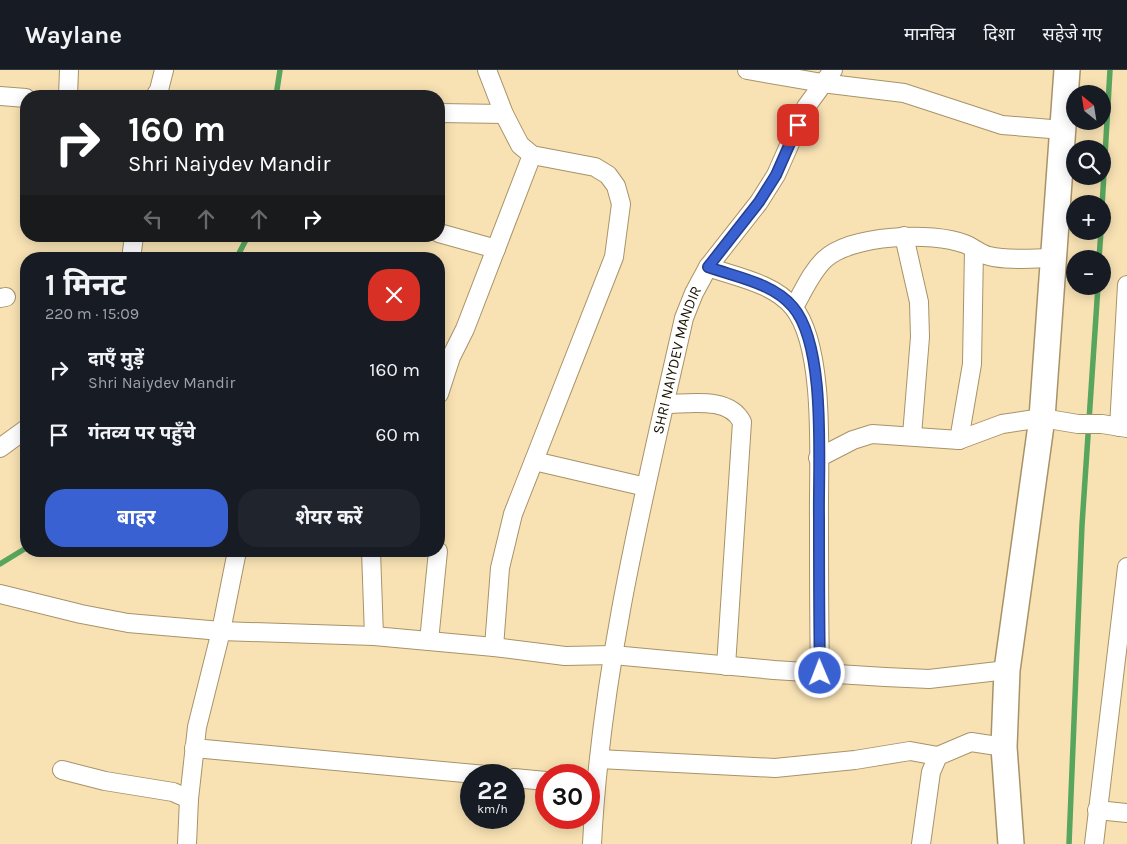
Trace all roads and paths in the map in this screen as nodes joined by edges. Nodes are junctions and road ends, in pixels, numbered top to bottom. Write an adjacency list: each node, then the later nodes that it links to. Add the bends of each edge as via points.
1 (69, 70): 7 (street)
2 (164, 70): 8 (street)
3 (487, 70): 12 (street)
4 (747, 70): 6 (street)
5 (1067, 70): 13 (street)
6 (827, 76): 13 (street, via 904,93 1002,125); 20 (street, SHRI NAIYDEV MANDIR, via 806,107 776,175)
7 (68, 90)
8 (159, 90)
9 (0, 96): 10 (street)
10 (20, 98)
11 (445, 113): 12 (street)
12 (504, 114): 14 (street, via 520,145)
13 (1063, 130): 19 (street)
14 (532, 155): 17 (street); 32 (street, via 595,167 608,175 616,186 621,204 614,257)
15 (445, 235): 17 (street)
16 (904, 236): 18 (street, via 948,240); 22 (street, via 861,241 840,248 815,272); 28 (street, via 920,302)
17 (496, 249): 23 (street)
18 (974, 250): 19 (street, via 1000,258); 29 (street, via 972,364)
19 (1054, 258): 25 (street)
20 (708, 267): 22 (street, via 777,291); 24 (street, SHRI NAIYDEV MANDIR, via 684,318)
21 (1127, 285): 26 (street)
22 (794, 307): 31 (street, via 807,332 813,360)
23 (445, 372)
24 (665, 404): 33 (street, SHRI NAIYDEV MANDIR); 44 (street, via 726,406 742,422)
25 (1042, 418): 26 (street); 29 (street, via 1002,424); 45 (street)
26 (1116, 426)
27 (20, 433): 30 (street)
28 (912, 435): 29 (street); 31 (street, via 872,434)
29 (959, 440)
30 (0, 448)
31 (818, 458): 46 (street)
32 (534, 462): 33 (street); 42 (street, via 513,514 500,568)
33 (646, 487): 43 (street, SHRI NAIYDEV MANDIR)
34 (236, 557): 39 (street)
35 (371, 557): 40 (street)
36 (437, 557): 41 (street)
37 (1127, 567): 55 (street)
38 (0, 594): 39 (street, via 128,623)
39 (221, 631): 40 (street); 48 (street)
40 (374, 636): 41 (street)
41 (429, 641): 42 (street)
42 (494, 647): 43 (street, via 565,656)
43 (613, 655): 44 (street); 50 (street, SHRI NAIYDEV MANDIR)
44 (726, 666): 46 (street)
45 (1007, 670): 46 (street, via 930,679); 47 (street)
46 (820, 673)
47 (1004, 747): 49 (street, via 971,742); 61 (street)
48 (194, 748): 53 (street); 54 (street)
49 (938, 756): 50 (street, via 910,751 775,768); 60 (street, via 931,772)
50 (599, 759): 51 (street, SHRI NAIYDEV MANDIR)
51 (598, 764)
52 (62, 770): 54 (street, via 173,792)
53 (460, 773)
54 (189, 799): 58 (street)
55 (1097, 810): 56 (street); 62 (street)
56 (1127, 813)
57 (592, 829): 59 (street, SHRI NAIYDEV MANDIR)
58 (187, 844)
59 (592, 844)
60 (922, 844)
61 (1011, 844)
62 (1094, 844)

